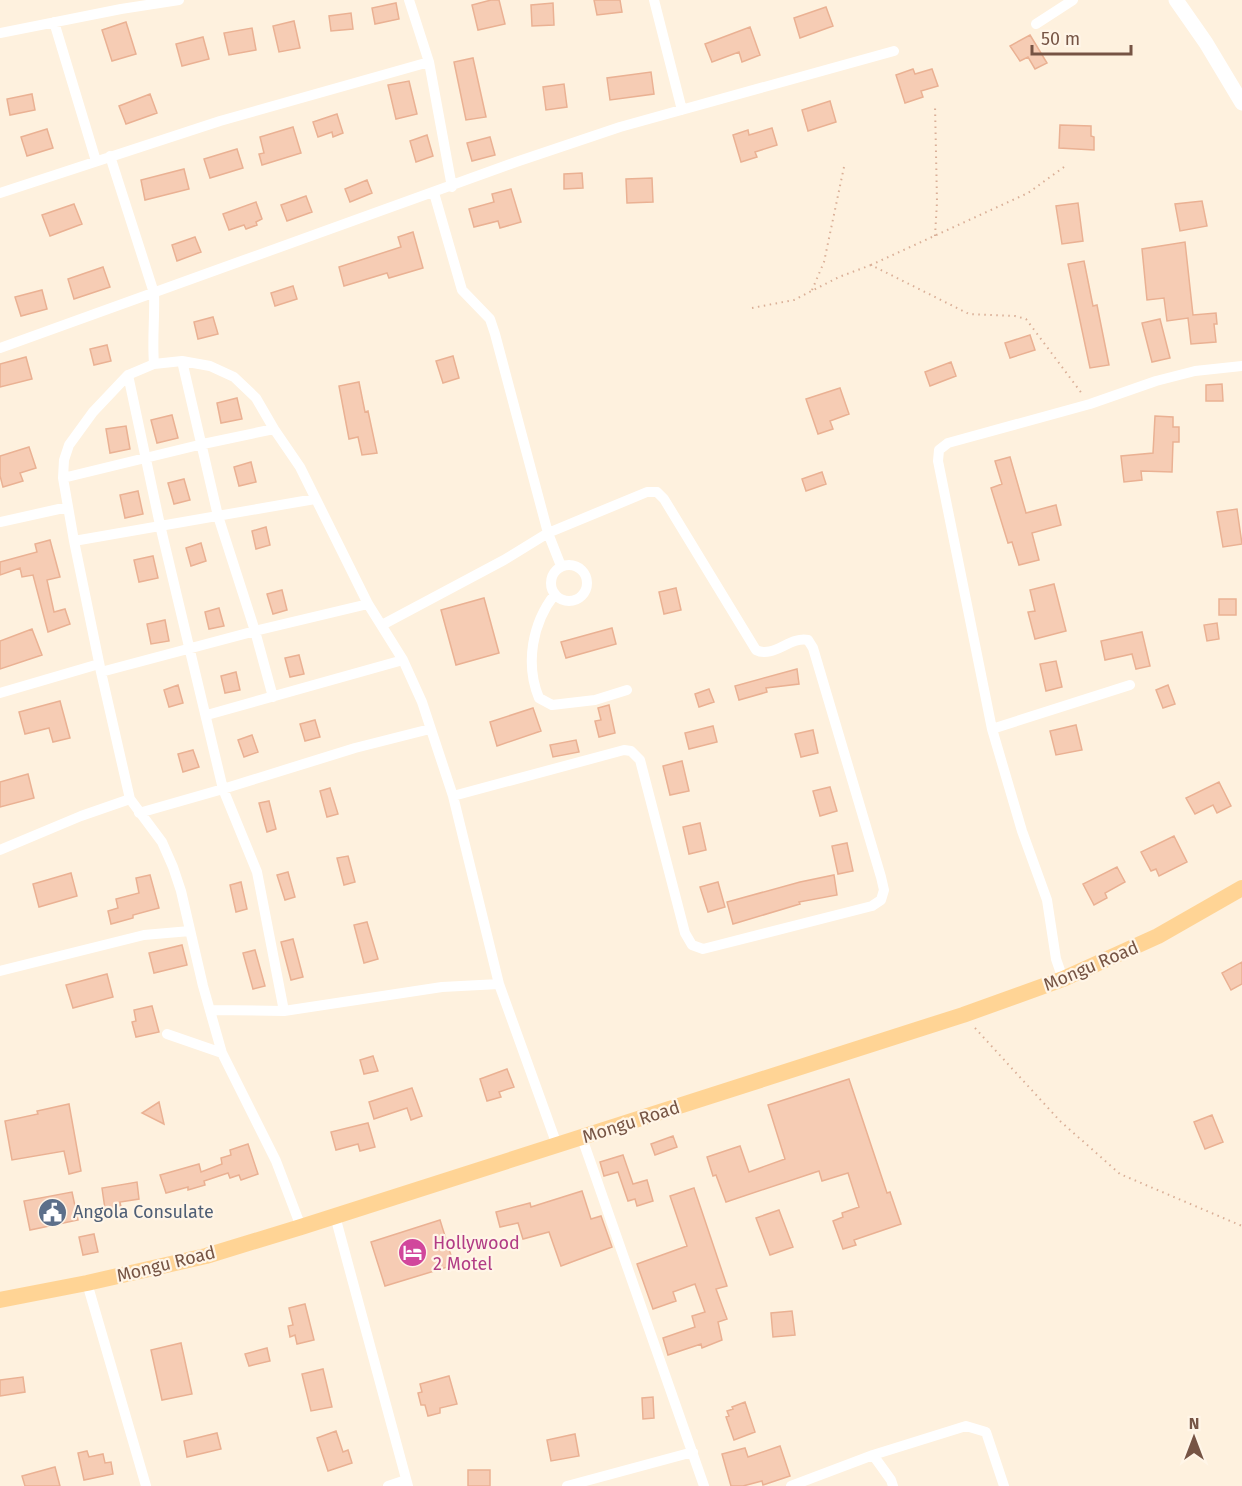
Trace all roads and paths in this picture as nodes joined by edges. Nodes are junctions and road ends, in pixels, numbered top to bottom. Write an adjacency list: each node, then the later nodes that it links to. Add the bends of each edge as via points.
1 (179, 0): 6 (street)
2 (409, 0): 10 (street)
3 (654, 0): 13 (street)
4 (1073, 0): 7 (street)
5 (1176, 0): 11 (street)
6 (54, 22): 8 (street); 15 (street)
7 (1036, 24)
8 (0, 33)
9 (894, 51): 13 (street)
10 (429, 62): 14 (street); 18 (street)
11 (1242, 103)
12 (935, 105): 21 (path)
13 (682, 110): 18 (street, via 620,127)
14 (110, 156): 15 (street); 24 (street)
15 (96, 161): 19 (street)
16 (844, 166): 23 (path, via 824,261)
17 (1064, 167): 21 (path, via 1028,193)
18 (452, 187): 20 (street)
19 (0, 193)
20 (434, 193): 24 (street); 41 (street, via 462,290 490,319)
21 (935, 236): 22 (path)
22 (871, 266): 23 (path); 31 (path, via 969,314 1026,320)
23 (812, 290): 25 (path, via 794,300)
24 (154, 292): 26 (street); 28 (street)
25 (752, 308)
26 (0, 348)
27 (182, 361): 28 (street); 32 (street, via 210,366 234,377 256,398); 33 (street)
28 (154, 363): 30 (street)
29 (1242, 366): 31 (street, via 1195,370)
30 (128, 375): 34 (street); 35 (street, via 69,445)
31 (1090, 405): 57 (street, via 948,443 939,450 938,461)
32 (274, 429): 33 (street); 36 (street, via 300,467)
33 (202, 444): 34 (street); 38 (street)
34 (145, 459): 35 (street); 40 (street)
35 (63, 478): 37 (street)
36 (315, 499): 38 (street); 45 (street)
37 (68, 507): 39 (street); 42 (street)
38 (218, 516): 40 (street); 47 (street)
39 (0, 522)
40 (160, 525): 42 (street); 48 (street)
41 (548, 533): 43 (street); 46 (street); 59 (street, via 647,492 657,492 756,650 769,652 801,639 808,640 881,877 881,900 872,906 703,949 692,945 685,933 640,760 631,751)
42 (74, 541): 50 (street)
43 (561, 566): 44 (street, via 551,579); 44 (street, via 576,565 588,583 582,596 568,601)
44 (555, 594): 52 (street, via 543,609 536,628 532,670 539,698 552,705 595,700)
45 (368, 604): 46 (street); 47 (street)
46 (382, 625): 49 (street)
47 (255, 631): 48 (street); 54 (street)
48 (189, 649): 50 (street); 55 (street)
49 (403, 660): 54 (street); 56 (street)
50 (100, 668): 53 (street); 60 (street)
51 (1130, 685): 57 (street)
52 (627, 690)
53 (0, 693)
54 (273, 697): 55 (street)
55 (207, 715): 58 (street)
56 (430, 729): 58 (street); 59 (street)
57 (992, 729): 66 (street, via 1047,900 1056,959)
58 (223, 789): 61 (street); 69 (street, via 257,872)
59 (453, 796): 67 (street)
60 (130, 799): 61 (street); 62 (street)
61 (140, 813): 64 (street, via 162,842 173,867)
62 (0, 850)
63 (1242, 888): 66 (main road, Mongu Road, via 1158,936)
64 (190, 931): 65 (street, via 144,935); 68 (street)
65 (0, 971)
66 (1064, 979): 70 (main road, Mongu Road)
67 (499, 984): 69 (street, via 442,987); 74 (street)
68 (210, 1010): 69 (street); 72 (street)
69 (284, 1011)
70 (963, 1016): 73 (main road, Mongu Road); 76 (path, via 1060,1121 1120,1174)
71 (167, 1034): 72 (street)
72 (222, 1053): 77 (street, via 276,1161)
73 (582, 1138): 74 (main road, Mongu Road); 80 (street)
74 (557, 1145): 75 (main road, Mongu Road)
75 (335, 1216): 77 (main road, Mongu Road); 83 (street)
76 (1242, 1226)
77 (301, 1227): 78 (main road, Mongu Road, via 206,1256)
78 (87, 1283): 79 (main road, Mongu Road); 84 (street)
79 (0, 1300)
80 (693, 1452): 82 (street); 87 (street)
81 (873, 1455): 88 (street); 89 (street); 90 (street, via 966,1426 978,1428 986,1432)
82 (602, 1482): 86 (street)
83 (407, 1483): 85 (street)
84 (146, 1486)
85 (388, 1486)
86 (567, 1486)
87 (704, 1486)
88 (791, 1486)
89 (893, 1486)
90 (1004, 1486)

